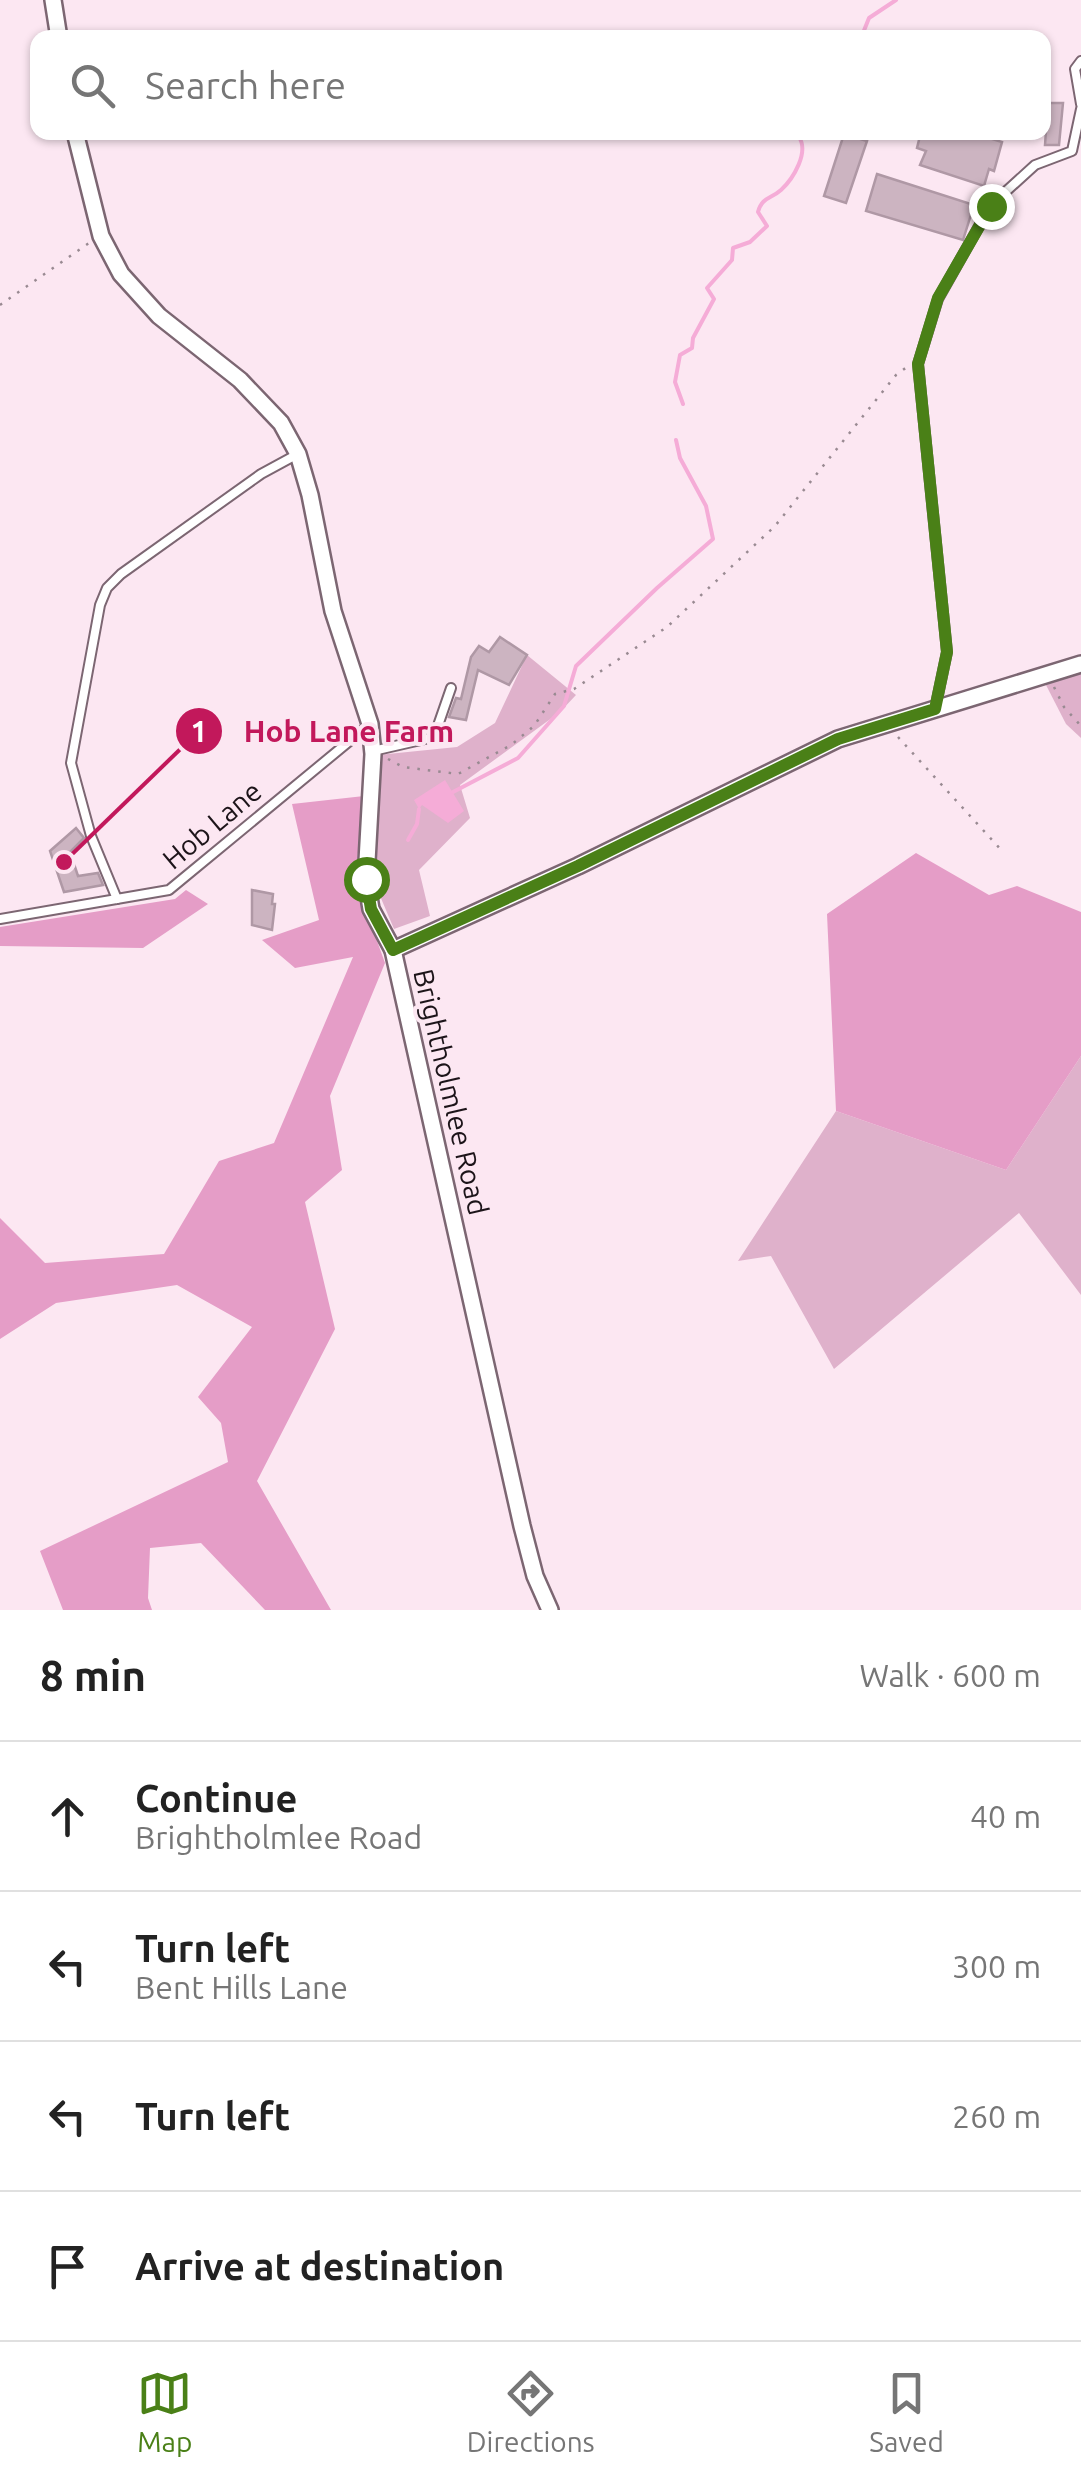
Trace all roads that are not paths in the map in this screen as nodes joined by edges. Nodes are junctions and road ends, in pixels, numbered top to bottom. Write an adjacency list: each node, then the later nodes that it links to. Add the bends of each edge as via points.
1 (53, 0): 2 (street)
2 (58, 30)
3 (1081, 61): 4 (lane, via 1075,68)
4 (1081, 106): 9 (lane, via 1072,151 1035,165 991,206 938,298 918,364 947,652)
5 (77, 140): 6 (street, Brightholmlee Road, via 111,260 146,303 240,380 281,423)
6 (298, 454): 10 (street, Brightholmlee Road, via 333,611); 12 (lane, via 121,574 100,605 70,763)
7 (1081, 664): 9 (street)
8 (451, 688): 11 (lane, via 434,738)
9 (935, 709): 14 (street, via 838,739)
10 (370, 724): 11 (street, Brightholmlee Road); 12 (lane, Hob Lane, via 169,890)
11 (373, 754): 14 (street, Brightholmlee Road, via 366,879 371,909)
12 (117, 899): 13 (lane, Hob Lane)
13 (0, 919)
14 (393, 950): 15 (street, Brightholmlee Road, via 522,1526)
15 (550, 1610)

